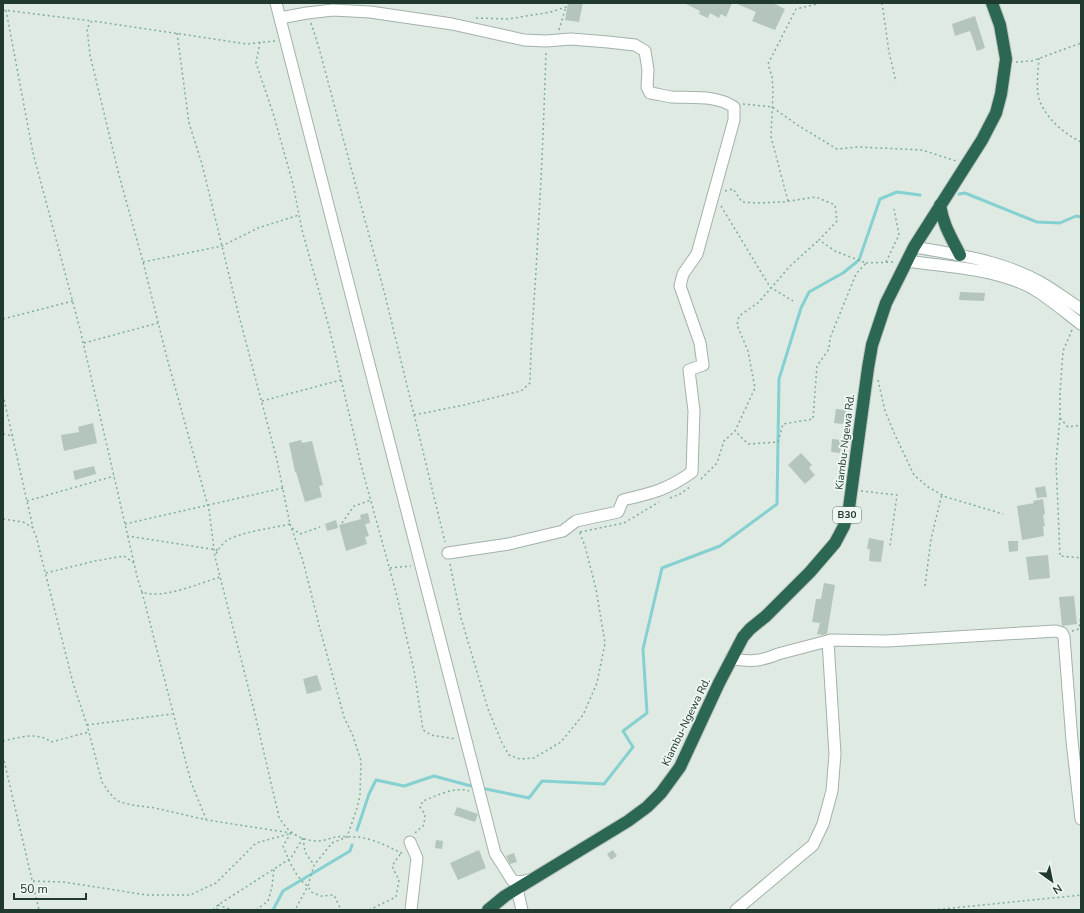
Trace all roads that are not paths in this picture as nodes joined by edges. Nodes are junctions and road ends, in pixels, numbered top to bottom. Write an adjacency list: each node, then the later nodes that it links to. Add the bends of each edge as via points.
1 (276, 3): 3 (street)
2 (992, 3): 4 (highway, Kiambu-Ngewa Rd. / B30, via 1000,25 1005,62 1001,94 996,113 982,140)
3 (280, 18): 10 (street, via 333,10 370,12 452,24 524,40 571,39 636,46 644,51 648,70 647,87 650,93 671,97 704,98 734,107 734,120 697,254 683,274 680,286 700,343 703,365 690,370 694,411 692,472 662,490 623,500 618,512 576,521 563,531 509,544); 15 (street, via 495,853 512,880 520,882)
4 (940, 205): 5 (highway, Kiambu-Ngewa Rd. / B30); 6 (highway, via 942,219)
5 (914, 247): 6 (street); 7 (highway, Kiambu-Ngewa Rd. / B30)
6 (960, 254): 8 (street, via 1040,282)
7 (907, 262): 9 (street, via 973,270 1014,280 1032,288); 12 (highway, Kiambu-Ngewa Rd. / B30, via 886,304 872,345 852,490 844,526 834,543 810,572 743,637)
8 (1081, 309)
9 (1079, 322)
10 (448, 553)
11 (828, 641): 12 (street, via 750,662); 13 (street, via 887,641 1056,631 1062,633); 20 (street, via 835,754 832,791 823,824 813,845)
12 (731, 658): 15 (highway, Kiambu-Ngewa Rd. / B30, via 680,767 661,793 628,822)
13 (1081, 819)
14 (410, 842): 17 (street, via 416,858)
15 (533, 879): 16 (highway, Kiambu-Ngewa Rd. / B30)
16 (517, 889): 18 (highway, Kiambu-Ngewa Rd. / B30); 19 (street)
17 (411, 910)
18 (488, 910)
19 (522, 910)
20 (736, 910)

